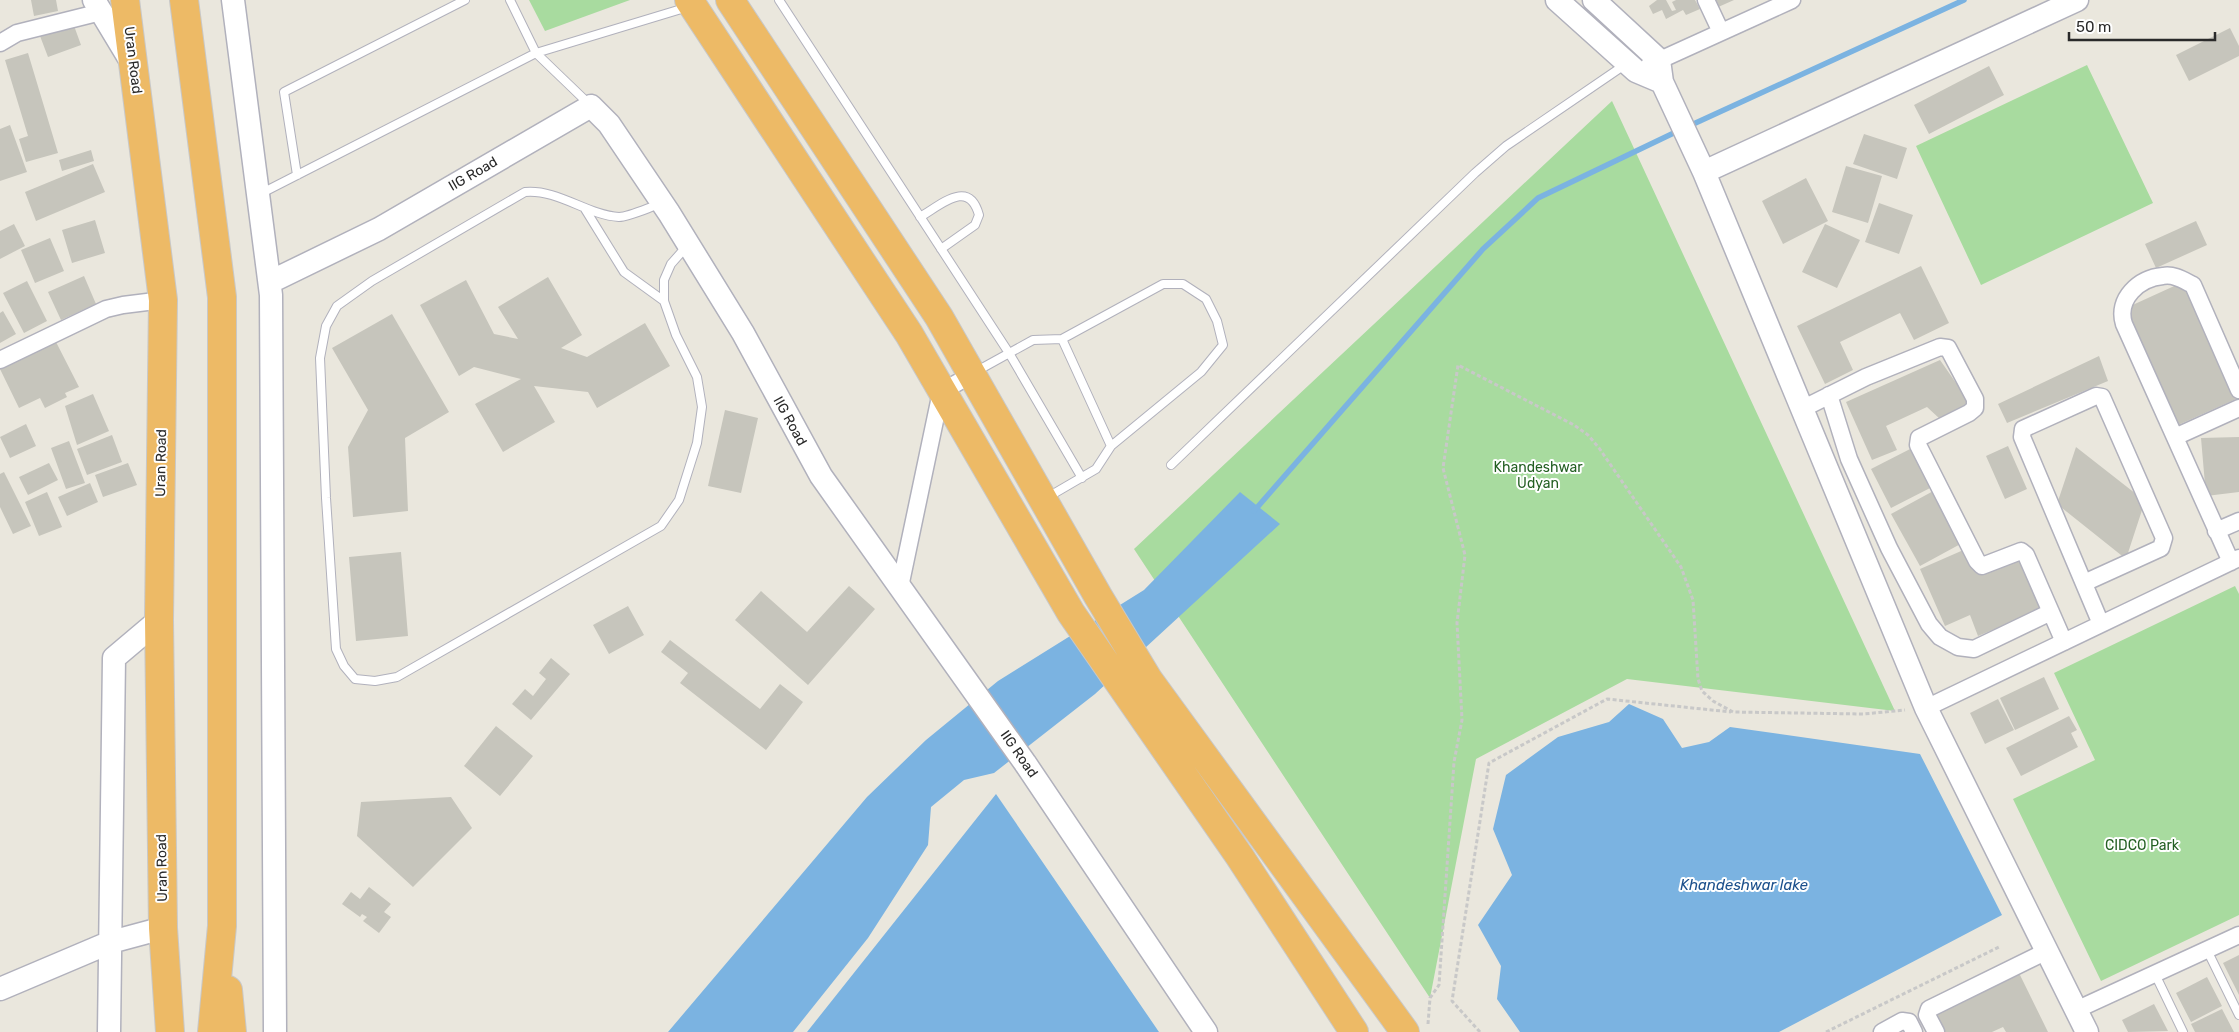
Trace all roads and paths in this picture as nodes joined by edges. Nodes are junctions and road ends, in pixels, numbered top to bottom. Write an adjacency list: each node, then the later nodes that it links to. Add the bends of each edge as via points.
1 (184, 0): 57 (highway, via 222,298)
2 (233, 0): 22 (street)
3 (466, 0): 21 (lane, via 284,92)
4 (510, 0): 17 (lane)
5 (730, 0): 14 (highway)
6 (779, 0): 25 (lane)
7 (1557, 0): 18 (street)
8 (1594, 0): 18 (street)
9 (1706, 0): 15 (street)
10 (1792, 0): 15 (street)
11 (2077, 0): 20 (street)
12 (691, 3): 17 (lane); 36 (highway, via 909,334)
13 (107, 4): 16 (street, via 17,33); 29 (highway, Uran Road, via 133,66)
14 (742, 12): 34 (highway, via 939,317)
15 (1721, 32): 18 (street)
16 (0, 43)
17 (536, 53): 19 (lane); 21 (lane)
18 (1647, 67): 20 (street); 42 (lane, via 1506,146)
19 (590, 106): 23 (street, IIG Road, via 609,124); 28 (street, IIG Road, via 379,229)
20 (1704, 172): 39 (street)
21 (297, 175): 22 (lane)
22 (258, 195): 28 (street)
23 (662, 203): 24 (lane, via 621,217); 26 (street, IIG Road)
24 (585, 209): 30 (lane, via 624,272); 30 (lane, via 545,193 525,192 372,281 337,306 326,326 320,358 336,649 355,679 375,681 397,677 661,526 679,500 697,443 702,407 697,377 676,335)
25 (920, 217): 27 (lane); 27 (lane, via 955,197 966,196 972,200 979,215 975,225)
26 (688, 244): 30 (lane, via 671,264 664,280); 49 (street, IIG Road, via 743,333 821,476)
27 (941, 249): 32 (lane)
28 (270, 282): 73 (street)
29 (163, 300): 33 (street, via 106,309); 51 (highway, Uran Road)
30 (664, 301)
31 (1062, 340): 32 (lane, via 1033,340); 41 (lane); 41 (lane, via 1162,284 1183,284 1206,299 1217,321 1223,345 1201,372)
32 (1009, 353): 34 (lane); 43 (lane)
33 (0, 360)
34 (971, 374): 36 (street); 44 (highway)
35 (2239, 390): 40 (street, via 2193,285 2176,277 2162,276 2139,285 2129,293 2122,306 2122,317)
36 (942, 392): 49 (street); 54 (highway, via 1071,613)
37 (1829, 395): 39 (street); 50 (street, via 1849,459 1885,540 1929,624 1940,637 1958,647 1974,649); 50 (street, via 1940,347 1948,348 1975,398 1975,408 1919,438 1918,445 1977,561 1982,566 2021,551 2026,555)
38 (2239, 408): 40 (street)
39 (1802, 409): 55 (street)
40 (2175, 437): 46 (street)
41 (1111, 446): 43 (lane, via 1096,469)
42 (1171, 465)
43 (1082, 478): 44 (lane)
44 (1043, 500): 54 (highway, via 1098,596)
45 (2239, 521): 46 (street)
46 (2216, 530): 47 (street)
47 (2235, 560): 52 (street)
48 (2084, 583): 48 (street, via 2022,437 2023,429 2096,396 2102,397 2164,538 2161,548); 52 (street)
49 (900, 587): 74 (street, IIG Road, via 1025,762)
50 (2051, 612): 53 (street)
51 (159, 620): 58 (highway, Uran Road); 60 (street, via 114,658)
52 (2101, 624): 53 (street)
53 (2064, 642): 55 (street)
54 (1137, 686): 75 (highway, via 1240,857); 76 (highway)
55 (1926, 708): 56 (path, via 1864,714); 63 (street)
56 (1733, 712): 77 (path, via 1712,701 1702,691 1698,678 1693,600 1681,567 1600,448 1574,425 1458,365 1442,468 1465,555 1457,623 1462,720 1454,762 1439,985 1430,998); 78 (path, via 1607,699 1488,763 1452,1001)
57 (222, 926): 71 (highway); 72 (highway)
58 (163, 928): 60 (street); 69 (highway, Uran Road); 70 (highway, Uran Road)
59 (2239, 935): 62 (street)
60 (111, 942): 65 (street); 68 (street)
61 (2001, 946): 79 (path)
62 (2207, 950): 64 (street); 67 (lane)
63 (2046, 951): 66 (street); 82 (street, via 1929,1009 1927,1015)
64 (2155, 974): 66 (street); 84 (lane)
65 (0, 989)
66 (2076, 1010): 83 (street)
67 (2239, 1015)
68 (109, 1032)
69 (153, 1032)
70 (170, 1032)
71 (212, 1032)
72 (232, 1032)
73 (275, 1032)
74 (1206, 1032)
75 (1354, 1032)
76 (1405, 1032)
77 (1427, 1032)
78 (1480, 1032)
79 (1826, 1032)
80 (1882, 1032): 81 (street, via 1902,1022 1909,1022)
81 (1914, 1032)
82 (1936, 1032)
83 (2087, 1032)
84 (2183, 1032)

